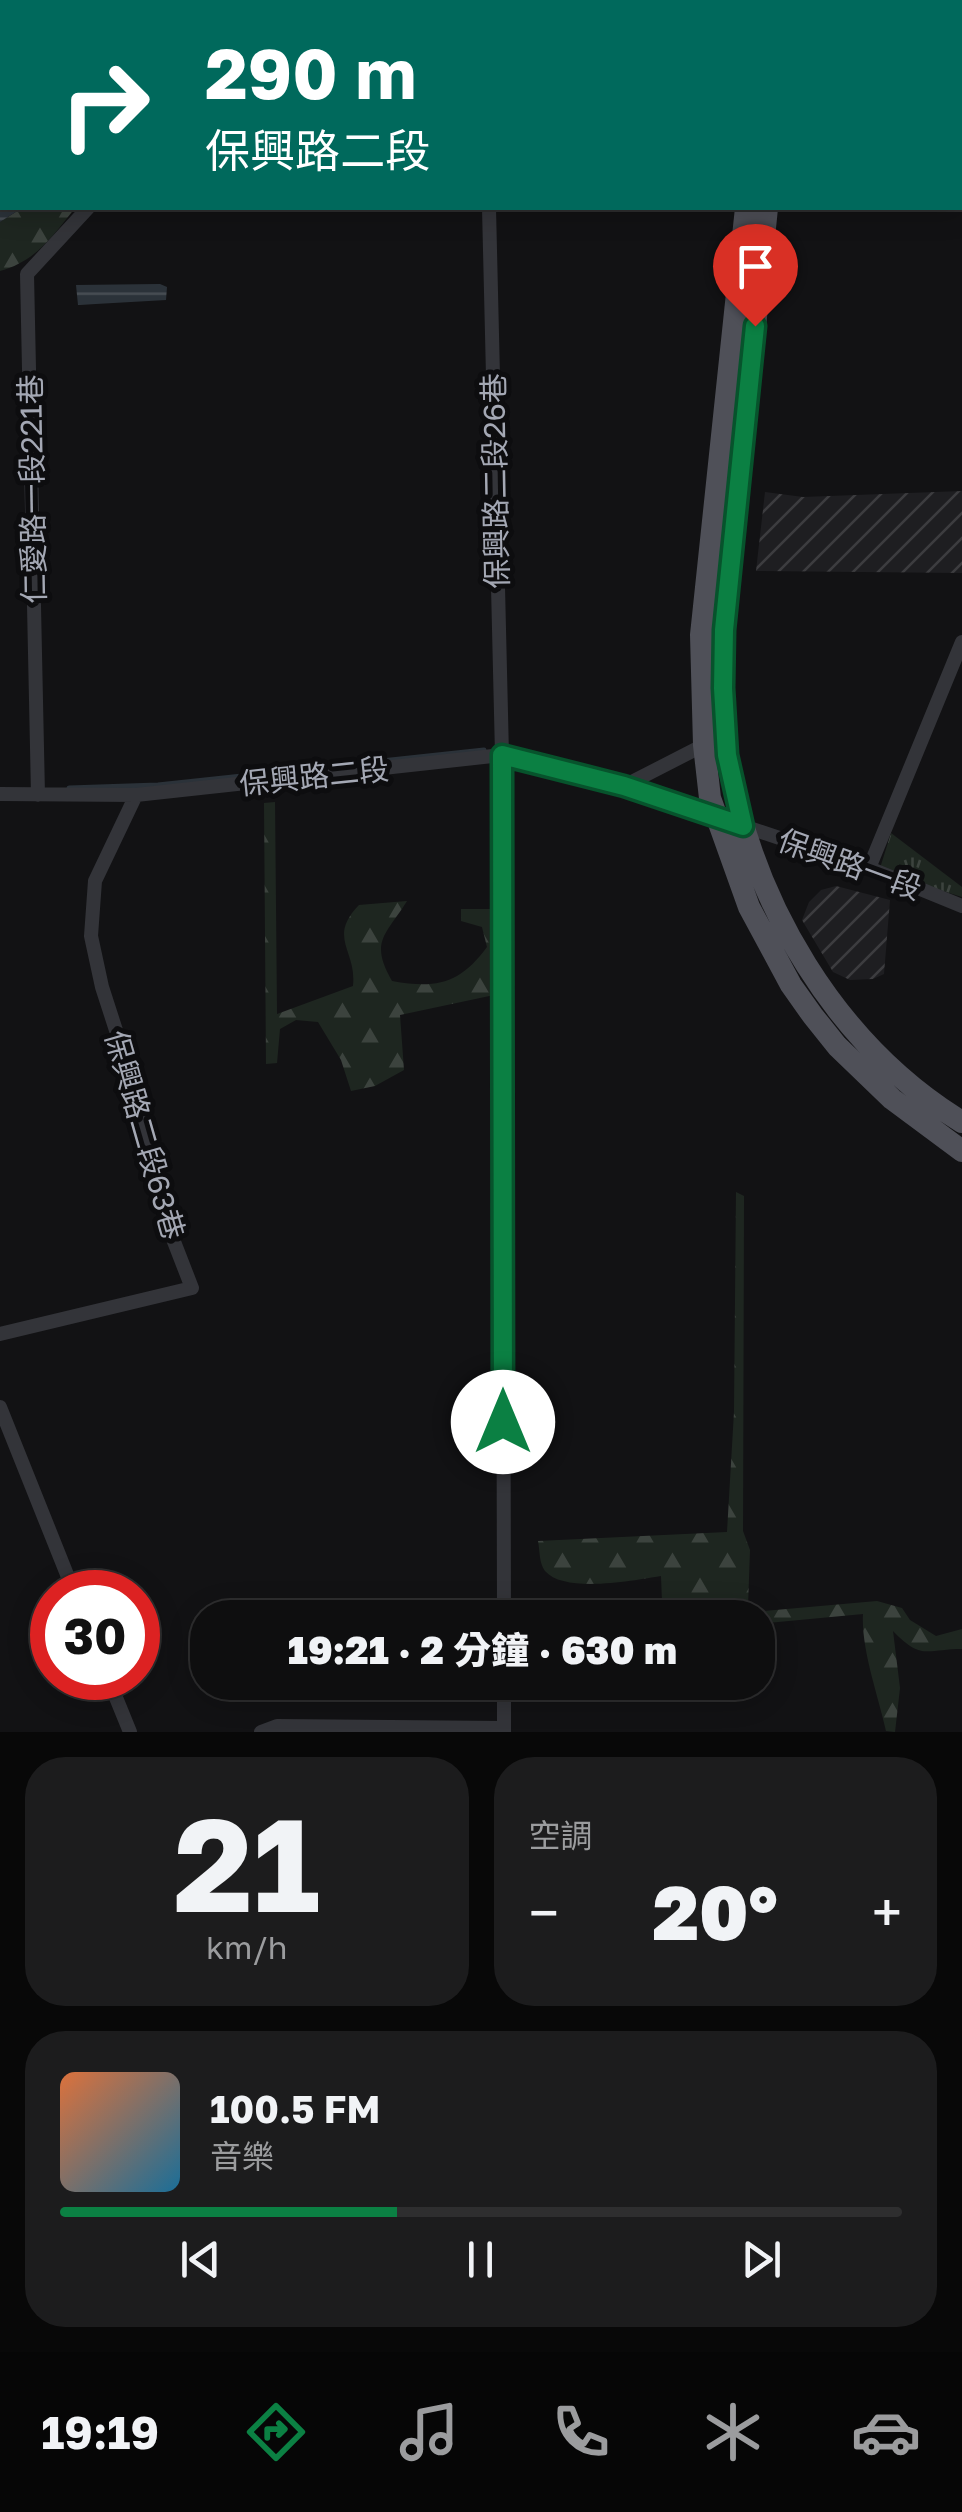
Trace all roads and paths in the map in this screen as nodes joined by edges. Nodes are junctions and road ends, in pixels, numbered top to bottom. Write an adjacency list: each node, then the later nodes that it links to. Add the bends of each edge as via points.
1 (86, 210): 10 (street, 仁愛路一段221巷, via 27,274)
2 (489, 210): 7 (street, 保興路二段26巷)
3 (746, 210): 6 (main road, via 701,635)
4 (767, 210): 13 (main road, via 724,630 727,755)
5 (962, 642): 14 (street)
6 (704, 745): 8 (street); 12 (main road)
7 (502, 755): 8 (street, 保興路二段); 11 (street, 保興路二段); 21 (street, 保興路二段26巷)
8 (624, 786): 12 (street, 保興路一段)
9 (0, 794): 10 (street, 保興路二段)
10 (38, 795): 11 (street, 保興路二段)
11 (136, 796): 18 (street, 保興路二段63巷, via 95,881 91,936 166,1221 192,1288)
12 (715, 819): 13 (street, 保興路一段); 17 (main road, via 749,908 813,1016 892,1099)
13 (743, 826): 14 (street, 保興路一段); 16 (main road, via 801,956 829,1000 895,1071)
14 (869, 868): 15 (street, 保興路一段)
15 (962, 906)
16 (962, 1122)
17 (962, 1150)
18 (0, 1334)
19 (0, 1407): 20 (street)
20 (65, 1570)
21 (504, 1600)
22 (117, 1700): 25 (street)
23 (504, 1700): 24 (street)
24 (504, 1730): 26 (street, via 277,1726)
25 (130, 1732)
26 (261, 1732)

